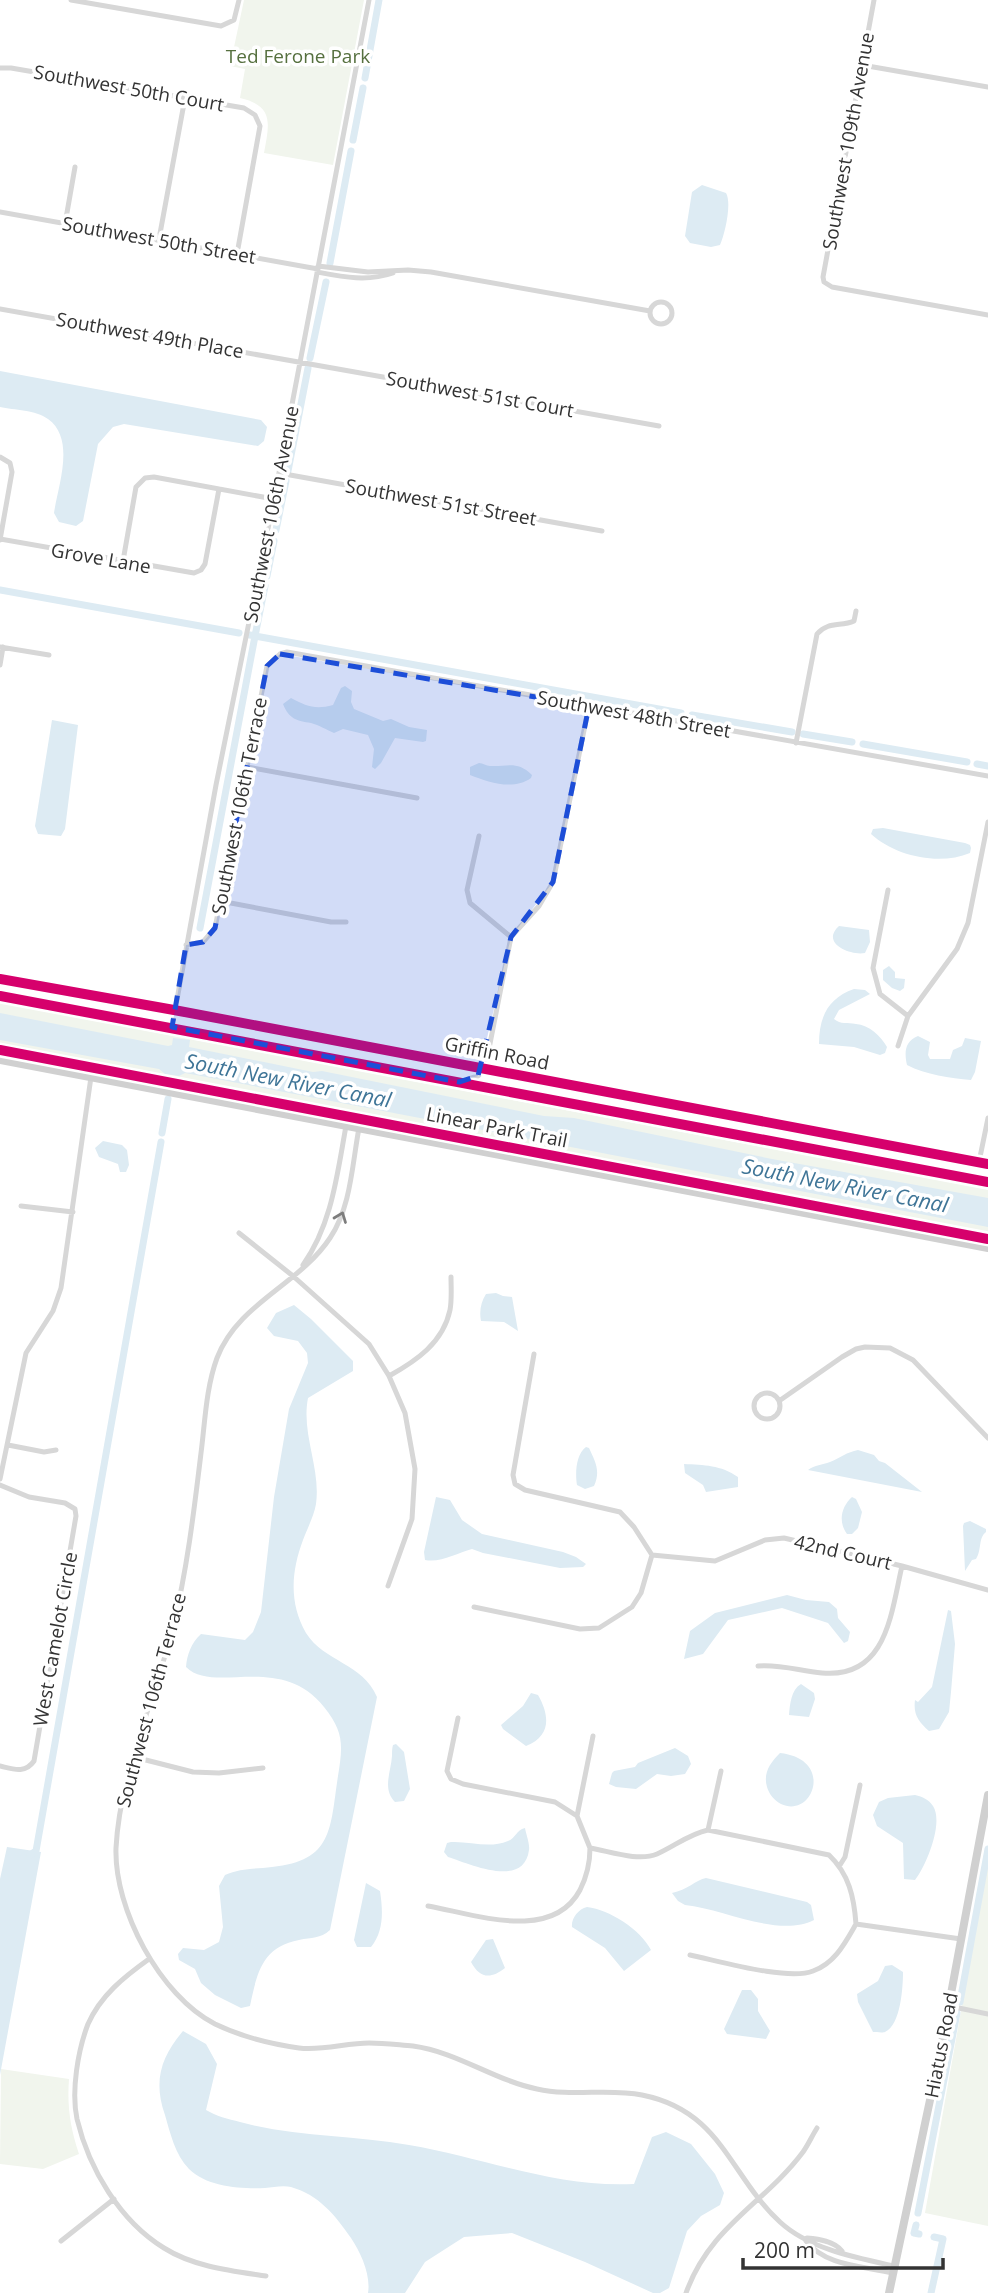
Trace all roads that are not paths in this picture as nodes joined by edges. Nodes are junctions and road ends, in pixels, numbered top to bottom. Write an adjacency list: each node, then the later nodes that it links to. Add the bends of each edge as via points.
1 (71, 0): 2 (street, via 220,26 231,23)
2 (239, 0)
3 (369, 0): 14 (street, Southwest 106th Avenue)
4 (874, 0): 5 (street, Southwest 109th Avenue)
5 (862, 65): 7 (street); 17 (street, Southwest 109th Avenue, via 824,282)
6 (0, 68): 8 (street, Southwest 50th Court)
7 (988, 87)
8 (185, 98): 12 (street); 13 (street, Southwest 50th Court, via 244,108 259,122)
9 (75, 167): 11 (street)
10 (0, 212): 11 (street, Southwest 50th Street)
11 (65, 223): 12 (street, Southwest 50th Street)
12 (159, 239): 13 (street, Southwest 50th Street)
13 (237, 254): 14 (street, Southwest 50th Street)
14 (318, 269): 16 (street, Southwest 50th Street, via 357,279 396,271 430,272); 18 (street, Southwest 106th Avenue)
15 (0, 309): 18 (street, Southwest 49th Place)
16 (650, 311): 16 (street, Southwest 50th Street, via 658,323 672,315 671,307 663,302)
17 (988, 315)
18 (300, 362): 19 (street, Southwest 51st Court); 21 (street, Southwest 106th Avenue)
19 (659, 426)
20 (0, 457): 25 (street, via 10,463 12,472)
21 (279, 473): 23 (street, Southwest 106th Avenue); 24 (street, Southwest 51st Street)
22 (219, 489): 23 (street); 26 (street, via 145,478 136,487); 26 (street, Grove Lane, via 201,570 188,574)
23 (274, 499): 43 (street, Southwest 106th Avenue)
24 (602, 531)
25 (0, 540): 26 (street, Grove Lane)
26 (123, 561)
27 (856, 611): 33 (street, via 854,621 829,624 817,634)
28 (2, 647): 30 (street); 31 (street)
29 (280, 654): 32 (street, Southwest 48th Street); 34 (street, Southwest 106th Terrace, via 267,666)
30 (49, 655)
31 (0, 665)
32 (589, 706): 33 (street, Southwest 48th Street); 42 (street, via 553,882)
33 (796, 743): 35 (street, Southwest 48th Street)
34 (247, 767): 36 (street); 40 (street, Southwest 106th Terrace)
35 (988, 776)
36 (417, 798)
37 (988, 822): 47 (street, via 968,923 957,949)
38 (479, 836): 42 (street, via 467,890 470,903)
39 (888, 891): 47 (street, via 873,968 880,994)
40 (220, 901): 41 (street); 43 (street, Southwest 106th Terrace, via 212,933 203,942)
41 (346, 922)
42 (511, 937): 51 (street)
43 (186, 945): 46 (street, Southwest 106th Avenue)
44 (0, 979): 46 (main road, Griffin Road)
45 (0, 996): 48 (main road, Griffin Road)
46 (174, 1010): 48 (street, Southwest 106th Avenue); 51 (main road, Griffin Road)
47 (908, 1016): 49 (street)
48 (172, 1027): 53 (main road, Griffin Road)
49 (898, 1046)
50 (0, 1060): 52 (street)
51 (485, 1069): 53 (street); 57 (main road, Griffin Road)
52 (91, 1077): 55 (street); 60 (street)
53 (459, 1082): 58 (main road, Griffin Road)
54 (988, 1118): 57 (street)
55 (346, 1126): 56 (street); 63 (street, Southwest 106th Terrace, via 321,1235)
56 (359, 1128): 62 (street); 63 (street, Southwest 106th Terrace, one-way to 56, via 318,1255 343,1214)
57 (984, 1163)
58 (988, 1182)
59 (21, 1206): 60 (street)
60 (73, 1212): 70 (street, via 61,1288 53,1311 26,1353)
61 (239, 1233): 64 (street)
62 (988, 1248)
63 (299, 1271): 64 (street, Southwest 106th Terrace)
64 (293, 1276): 67 (street, via 369,1344); 82 (street, Southwest 106th Terrace, via 260,1300 218,1355 174,1624)
65 (452, 1277): 67 (street, via 450,1311 435,1342)
66 (534, 1353): 74 (street, via 515,1484 620,1512)
67 (389, 1376): 76 (street, via 405,1413 415,1469 412,1519)
68 (779, 1401): 68 (street, via 764,1393 755,1402 755,1411 772,1418); 69 (street, via 856,1349 890,1348 913,1360)
69 (988, 1438)
70 (8, 1445): 71 (street); 72 (street)
71 (56, 1450)
72 (0, 1479)
73 (0, 1485): 83 (street, West Camelot Circle, via 75,1509 34,1761 20,1770)
74 (652, 1555): 75 (street, 42nd Court, via 715,1561 765,1539 784,1538); 78 (street, via 632,1607 598,1628 580,1629)
75 (902, 1566): 77 (street, 42nd Court); 79 (street, via 886,1633 864,1664 832,1674)
76 (388, 1586)
77 (988, 1590)
78 (474, 1607)
79 (758, 1667)
80 (458, 1718): 88 (street, via 447,1771 451,1779 555,1802)
81 (593, 1735): 88 (street)
82 (134, 1758): 84 (street, via 193,1772); 96 (street, Southwest 106th Terrace, via 121,1805 116,1852 125,1908)
83 (0, 1766)
84 (262, 1768)
85 (721, 1771): 89 (street)
86 (860, 1785): 91 (street, via 845,1857)
87 (988, 1795): 94 (street, Hiatus Road)
88 (577, 1816): 90 (street)
89 (708, 1830): 90 (street, via 643,1857); 91 (street, via 829,1856)
90 (590, 1848): 92 (street, via 584,1882 576,1897 549,1918 510,1921)
91 (839, 1865): 93 (street, via 850,1884)
92 (428, 1906)
93 (856, 1924): 94 (street); 95 (street, via 834,1958 813,1971 791,1974)
94 (961, 1939): 97 (street, Hiatus Road)
95 (691, 1955)
96 (149, 1959): 100 (street, Southwest 106th Terrace, via 177,1995 212,2023 260,2042 306,2049 369,2043 418,2047 536,2089 644,2095 671,2105 694,2116 715,2136); 101 (street, via 113,1986 89,2024 76,2072 77,2117 94,2165)
97 (949, 2007): 98 (street); 104 (street, Hiatus Road)
98 (988, 2014)
99 (817, 2128): 100 (street, via 803,2152)
100 (759, 2196): 102 (street, Southwest 106th Terrace, via 781,2223); 106 (street, via 715,2241 693,2273)
101 (114, 2199): 103 (street); 105 (street, via 133,2224 166,2250 210,2267)
102 (804, 2238): 104 (street); 104 (street, Southwest 106th Terrace, via 825,2258)
103 (61, 2241)
104 (894, 2269): 107 (street, Hiatus Road)
105 (266, 2276)
106 (686, 2293)
107 (889, 2293)

